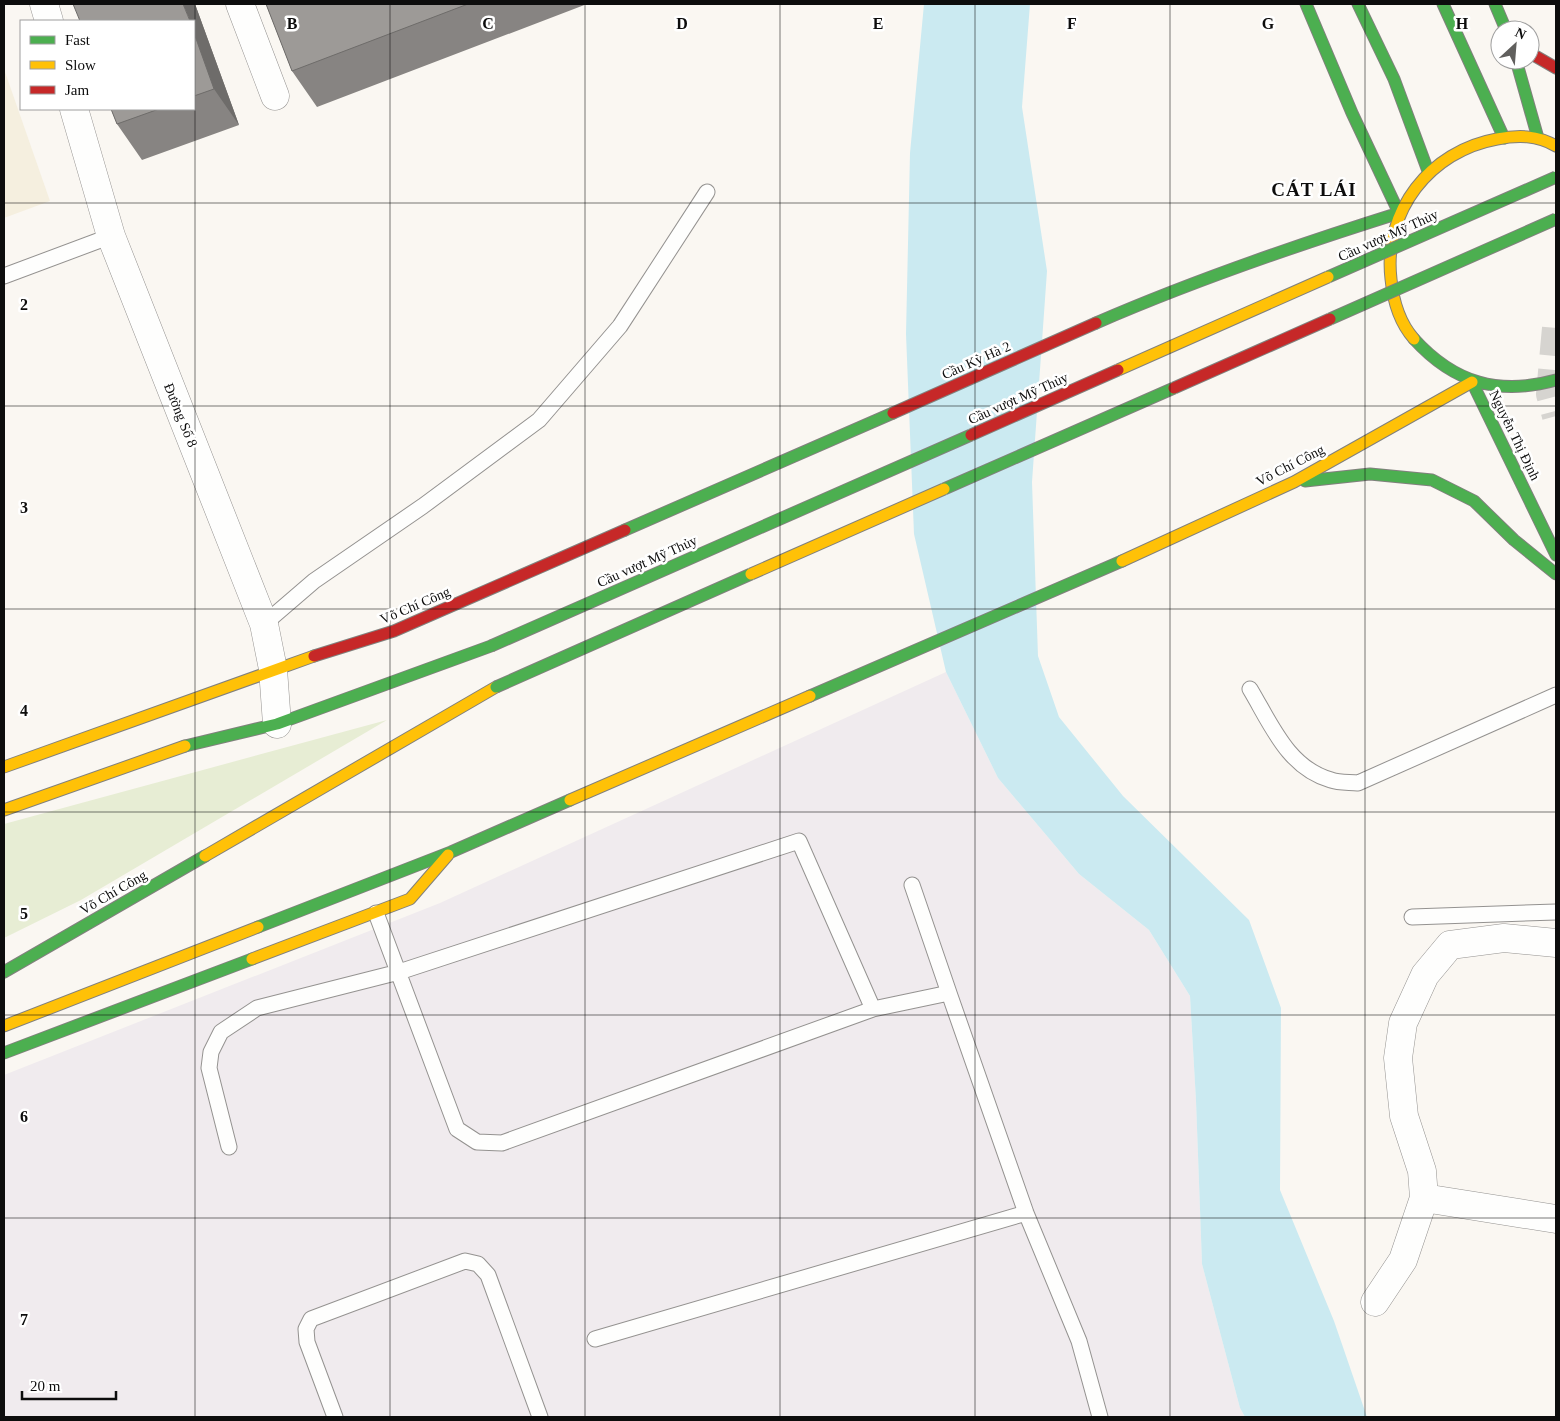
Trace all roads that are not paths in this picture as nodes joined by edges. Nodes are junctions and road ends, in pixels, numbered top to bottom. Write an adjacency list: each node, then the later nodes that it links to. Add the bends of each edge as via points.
1 (44, 4): 8 (street)
2 (240, 4): 13 (street)
3 (1299, 4): 15 (main road)
4 (1306, 4): 15 (main road)
5 (1358, 4): 19 (main road, via 1394,79)
6 (1443, 4): 16 (main road)
7 (1495, 4): 9 (main road)
8 (49, 20)
9 (1502, 20)
10 (1540, 59): 11 (main road)
11 (1556, 68)
12 (1519, 70): 17 (main road)
13 (275, 96)
14 (74, 110): 24 (street, Đường Số 8)
15 (1352, 113): 22 (main road)
16 (1504, 138): 17 (main road); 19 (main road, via 1476,143)
17 (1538, 138): 18 (main road)
18 (1556, 146)
19 (1428, 171): 22 (main road)
20 (1556, 177): 36 (main road, Cầu vượt Mỹ Thủy, bridge, via 491,646)
21 (707, 192): 32 (lane, via 620,326 539,420 423,506 314,580)
22 (1399, 213): 27 (main road, via 1389,247 1390,282 1401,316 1421,346 1448,369); 28 (main road, Cầu Kỳ Hà 2, via 1298,245 1138,305)
23 (1556, 219): 45 (main road, Võ Chí Công, bridge, via 496,687)
24 (111, 236): 25 (lane); 32 (street, Đường Số 8)
25 (4, 276)
26 (1556, 380): 27 (main road, via 1521,388)
27 (1472, 382): 29 (main road, Võ Chí Công); 30 (main road, Nguyễn Thị Định)
28 (826, 442): 33 (main road, Võ Chí Công, via 394,631)
29 (1294, 482): 31 (main road, via 1370,474 1432,480 1474,501 1514,540); 39 (main road, Võ Chí Công, via 1117,563)
30 (1556, 555)
31 (1556, 574)
32 (264, 624): 33 (street, Đường Số 8)
33 (273, 669): 36 (street, Đường Số 8); 37 (main road, Võ Chí Công)
34 (1250, 689): 35 (lane, via 1286,751 1331,781 1358,783)
35 (1556, 695)
36 (277, 724): 38 (main road, via 185,746)
37 (4, 767)
38 (4, 810)
39 (451, 852): 42 (main road, via 410,899); 49 (main road)
40 (912, 885): 47 (lane)
41 (1556, 912): 43 (lane)
42 (376, 913): 46 (lane); 50 (main road)
43 (1412, 917)
44 (1556, 943): 52 (street, via 1504,938 1450,944 1425,975 1404,1023 1398,1058 1404,1116 1422,1171)
45 (4, 972)
46 (399, 972): 48 (lane, via 799,841); 48 (lane, via 457,1129 477,1142 502,1143); 51 (lane, via 257,1008 221,1032 211,1052 209,1068)
47 (949, 992): 48 (lane); 53 (lane)
48 (873, 1009)
49 (4, 1026)
50 (4, 1053)
51 (229, 1147)
52 (1424, 1198): 54 (street); 55 (street, via 1403,1260)
53 (1026, 1213): 56 (lane); 59 (lane, via 1079,1341)
54 (1556, 1219)
55 (1375, 1302)
56 (595, 1339)
57 (335, 1417): 58 (lane, via 308,1342 306,1329 311,1319 465,1261 478,1264 488,1275)
58 (540, 1417)
59 (1100, 1417)

